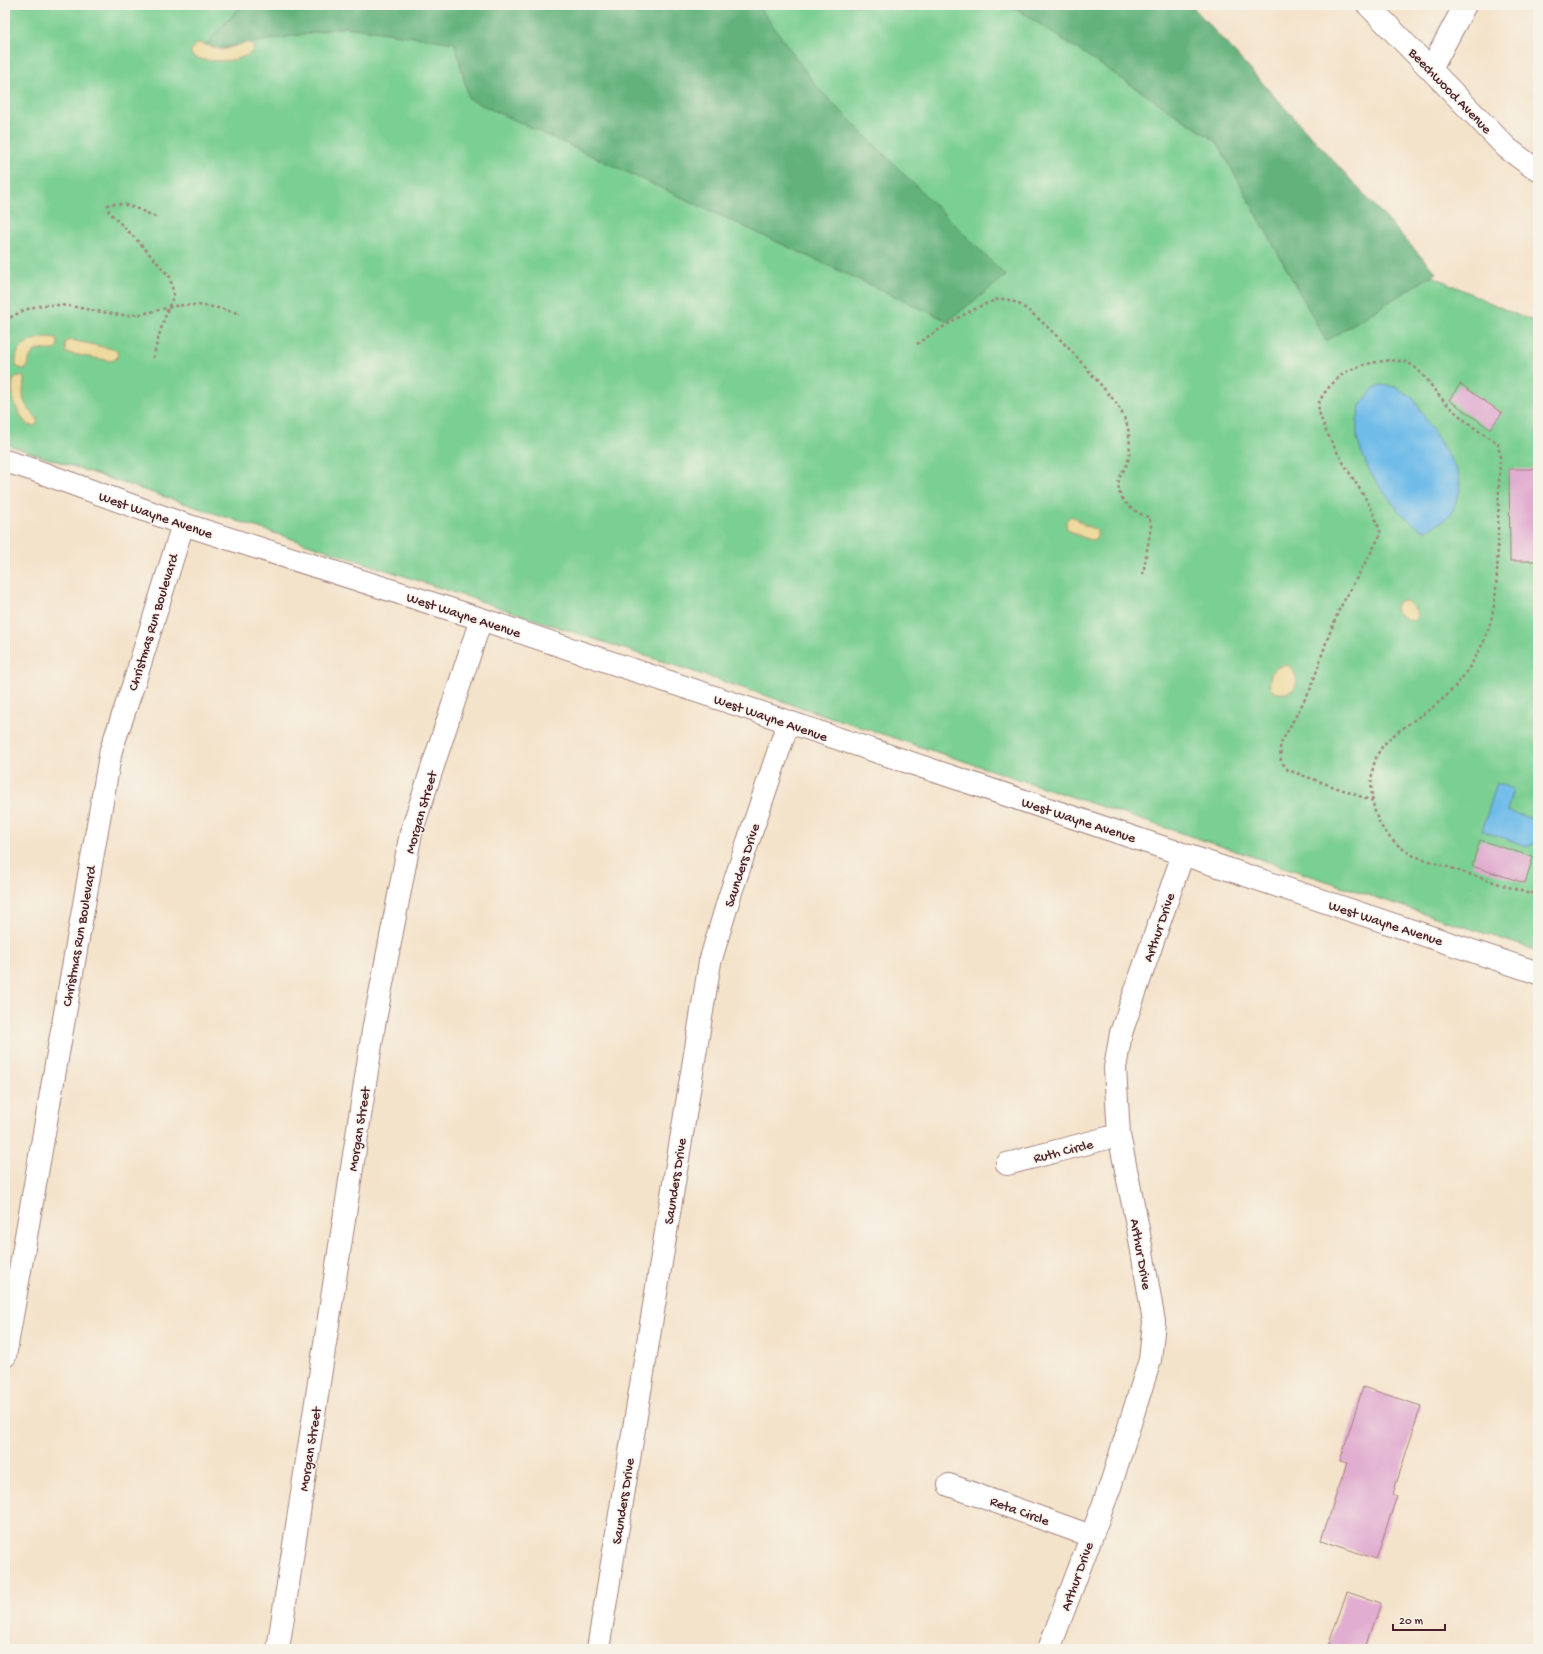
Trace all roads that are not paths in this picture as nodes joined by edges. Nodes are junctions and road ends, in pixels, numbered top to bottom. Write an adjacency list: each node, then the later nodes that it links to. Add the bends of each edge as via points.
1 (1368, 5): 3 (street, Beechwood Avenue)
2 (1465, 5): 3 (street)
3 (1431, 68): 4 (street, Beechwood Avenue, via 1507,148)
4 (1538, 169)
5 (5, 461): 6 (street, West Wayne Avenue)
6 (183, 524): 7 (street, West Wayne Avenue); 13 (street, Christmas Run Boulevard, via 111,750)
7 (482, 619): 8 (street, West Wayne Avenue); 16 (street, Morgan Street, via 411,833 374,1025)
8 (788, 723): 9 (street, West Wayne Avenue); 17 (street, Saunders Drive, via 710,962)
9 (1183, 854): 10 (street, West Wayne Avenue); 11 (street, Arthur Drive, via 1121,1033 1115,1068)
10 (1538, 973)
11 (1119, 1136): 12 (street, Ruth Circle); 15 (street, Arthur Drive, via 1154,1322 1150,1360 1140,1398)
12 (1007, 1164)
13 (5, 1356)
14 (949, 1485): 15 (street, Reta Circle)
15 (1091, 1536): 18 (street, Arthur Drive)
16 (278, 1649)
17 (598, 1649)
18 (1049, 1649)

